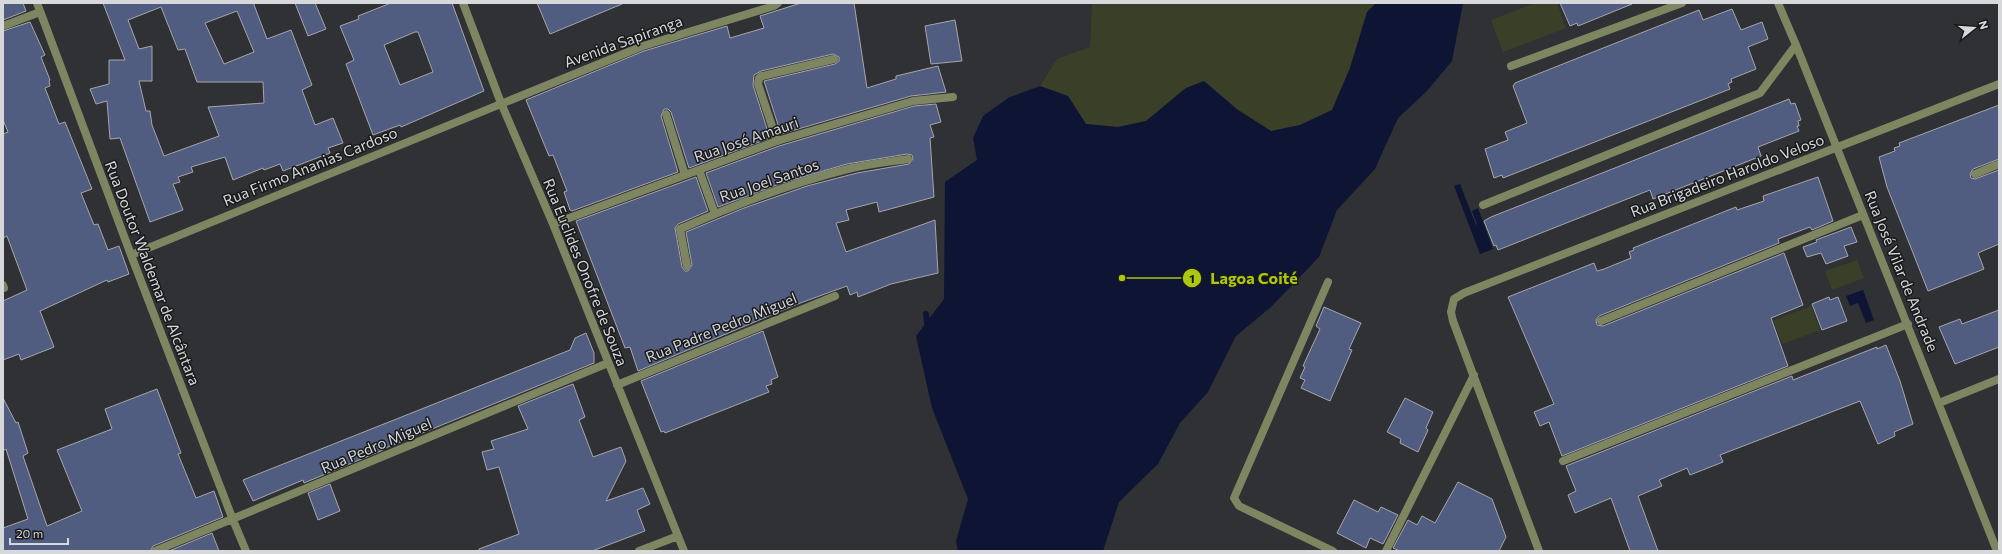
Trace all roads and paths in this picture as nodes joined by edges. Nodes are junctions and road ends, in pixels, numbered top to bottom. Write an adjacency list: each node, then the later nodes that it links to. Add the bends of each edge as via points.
1 (37, 3): 6 (street, Rua Doutor Waldemar de Alcântara)
2 (463, 3): 13 (street, Rua Euclides Onofre de Souza)
3 (778, 3): 13 (street, Avenida Sapiranga, via 642,46)
4 (1682, 3): 10 (street)
5 (1778, 3): 8 (street, Rua José Vilar de Andrade)
6 (40, 12): 7 (street); 26 (street, Rua Doutor Waldemar de Alcântara)
7 (3, 26)
8 (1796, 45): 16 (street, Rua José Vilar de Andrade); 22 (street, via 1760,93)
9 (834, 59): 15 (street, via 759,78 758,84)
10 (1511, 66)
11 (1999, 84): 16 (street, Rua Brigadeiro Haroldo Veloso)
12 (953, 97): 15 (street, Rua José Amauri, via 913,101)
13 (501, 103): 25 (street, Rua Euclides Onofre de Souza); 26 (street, Rua Firmo Ananias Cardoso)
14 (666, 114): 21 (street)
15 (777, 141): 19 (street, Rua José Amauri)
16 (1837, 147): 24 (street, Rua José Vilar de Andrade); 33 (street, Rua Brigadeiro Haroldo Veloso, via 1454,299 1451,312)
17 (908, 159): 23 (street, Rua Joel Santos, via 850,168 811,179)
18 (1999, 164): 20 (street)
19 (699, 170): 21 (street, Rua José Amauri); 23 (street)
20 (1975, 174)
21 (685, 175): 25 (street, Rua José Amauri)
22 (1483, 205)
23 (715, 214): 27 (street, Rua Joel Santos, via 680,229)
24 (1863, 215): 30 (street); 31 (street, Rua José Vilar de Andrade)
25 (553, 224): 32 (street, Rua Euclides Onofre de Souza)
26 (131, 255): 38 (street, Rua Doutor Waldemar de Alcântara)
27 (687, 266)
28 (1328, 282): 44 (street, via 1234,498 1240,506)
29 (835, 296): 35 (street, Rua Padre Pedro Miguel)
30 (1601, 321)
31 (1908, 324): 36 (street, Rua José Vilar de Andrade); 37 (street)
32 (608, 363): 35 (street, Rua Euclides Onofre de Souza); 38 (street, Rua Pedro Miguel)
33 (1474, 375): 45 (street); 46 (street)
34 (1999, 380): 36 (street)
35 (617, 385): 39 (street, Rua Euclides Onofre de Souza)
36 (1939, 403): 47 (street, Rua José Vilar de Andrade)
37 (1563, 461)
38 (233, 520): 40 (street, Rua Pedro Miguel); 41 (street, Rua Doutor Waldemar de Alcântara)
39 (678, 536): 42 (street); 43 (street, Rua Euclides Onofre de Souza)
40 (155, 551)
41 (246, 551)
42 (639, 551)
43 (684, 551)
44 (1333, 551)
45 (1386, 551)
46 (1538, 551)
47 (1997, 551)

